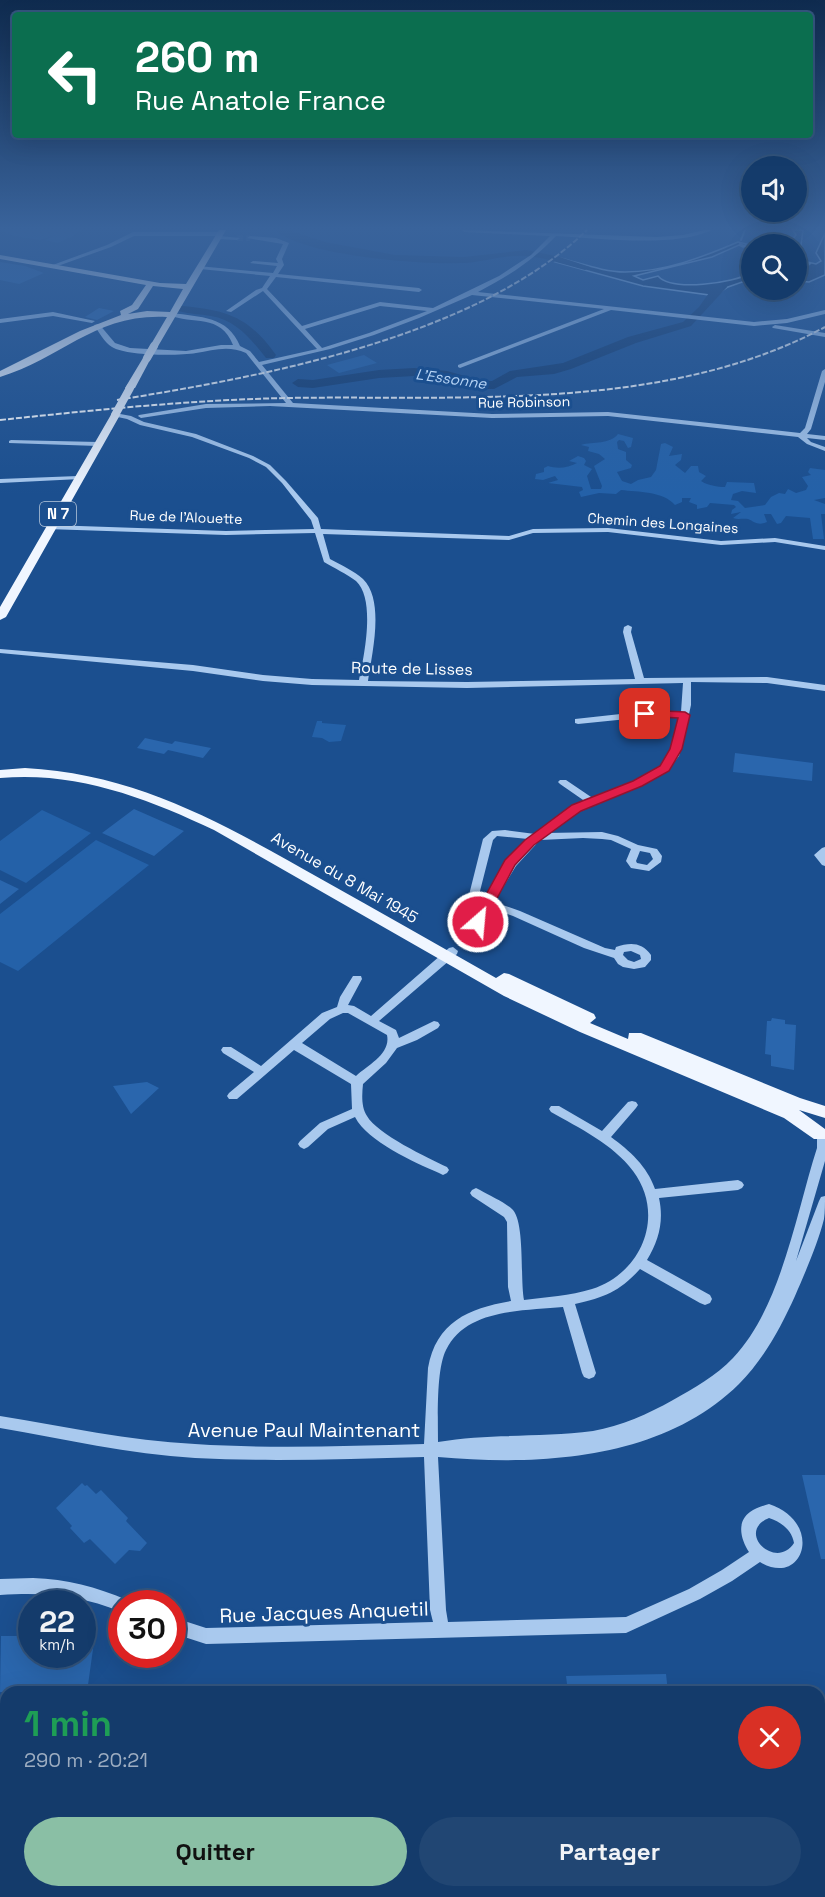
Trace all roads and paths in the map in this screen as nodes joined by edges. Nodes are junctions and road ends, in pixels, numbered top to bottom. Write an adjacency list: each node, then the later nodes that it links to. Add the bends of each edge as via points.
1 (19, 319): 14 (street)
2 (74, 319): 15 (street)
3 (108, 319): 15 (main road)
4 (162, 319): 16 (main road)
5 (169, 319): 16 (main road, N 7)
6 (180, 319): 16 (main road)
7 (196, 319): 18 (street)
8 (291, 319): 19 (street)
9 (334, 319): 19 (street)
10 (408, 319): 25 (street)
11 (583, 319): 27 (street)
12 (699, 319): 17 (street)
13 (797, 319): 17 (street)
14 (0, 321)
15 (94, 323): 21 (main road); 22 (street)
16 (166, 324): 31 (main road, N 7, bridge)
17 (770, 325): 20 (street)
18 (226, 328): 23 (street); 24 (street, via 224,339)
19 (300, 329): 25 (street)
20 (825, 335)
21 (75, 336): 22 (street); 29 (main road)
22 (107, 337): 24 (street, via 125,349 179,353)
23 (237, 347): 24 (street); 26 (street, via 248,352)
24 (209, 349)
25 (320, 349): 26 (street)
26 (258, 364): 30 (street)
27 (460, 366)
28 (825, 371): 33 (street, via 808,429)
29 (0, 374)
30 (291, 405): 32 (street, Rue Robinson, via 206,406); 33 (street, Rue Robinson, via 492,416 608,414)
31 (115, 415): 36 (main road, N 7); 41 (street, via 194,435 260,461 284,482)
32 (141, 416)
33 (801, 436): 34 (street); 37 (street)
34 (825, 438)
35 (11, 442): 36 (street)
36 (98, 444): 38 (main road, N 7)
37 (825, 448)
38 (78, 478): 39 (street); 40 (main road, N 7)
39 (0, 481)
40 (50, 528): 41 (street, Rue de l'Alouette); 43 (main road, N 7)
41 (320, 532): 42 (street, Chemin des Longaines, via 509,538 533,531 608,530 721,543 775,540); 48 (street, via 327,560 359,580 366,589 370,645)
42 (825, 548)
43 (1, 615)
44 (628, 627): 47 (street)
45 (0, 651): 48 (street, Route de Lisses, via 281,680)
46 (687, 680): 47 (street, Route de Lisses); 49 (street, Route de Lisses, via 767,680); 50 (street)
47 (640, 681): 48 (street, Route de Lisses)
48 (363, 683)
49 (825, 688)
50 (685, 715): 51 (street, via 657,713); 55 (street, via 676,749 664,768)
51 (578, 721)
52 (0, 767): 62 (main road, Avenue du 8 Mai 1945, via 44,766 121,781 169,796 234,827)
53 (0, 774): 62 (main road, Avenue du 8 Mai 1945, via 42,772 117,788 174,806)
54 (563, 782): 55 (street)
55 (591, 801): 56 (street)
56 (537, 837): 57 (street, via 604,836); 60 (street, via 510,863); 60 (street, via 498,833 490,836 474,895)
57 (636, 848)
58 (825, 850): 59 (street, via 819,855)
59 (825, 864)
60 (488, 903): 61 (street); 63 (street, via 584,945)
61 (478, 922)
62 (449, 954): 66 (street); 77 (main road, Avenue du 8 Mai 1945, via 594,1020); 79 (main road, Avenue du 8 Mai 1945, via 545,1010 790,1113)
63 (618, 955)
64 (357, 979): 65 (street, via 342,1000)
65 (342, 1009): 66 (street); 68 (street, via 326,1016)
66 (372, 1021): 69 (street, via 392,1033)
67 (434, 1025): 69 (street)
68 (294, 1044): 71 (street); 72 (street)
69 (394, 1045): 72 (street)
70 (227, 1050): 71 (street)
71 (261, 1071): 73 (street)
72 (357, 1082): 76 (street)
73 (233, 1096)
74 (632, 1105): 78 (street)
75 (555, 1109): 78 (street)
76 (359, 1111): 80 (street, via 324,1126); 81 (street, via 371,1128)
77 (825, 1114): 79 (main road, Avenue du 8 Mai 1945, via 818,1125)
78 (604, 1137): 84 (street, via 633,1162)
79 (823, 1137): 92 (street, Avenue Paul Maintenant, via 823,1148 775,1301 756,1337 728,1371 662,1414 620,1430 572,1440 459,1444)
80 (304, 1144)
81 (443, 1170)
82 (738, 1185): 84 (street)
83 (477, 1193): 89 (street, via 508,1213 513,1222)
84 (651, 1194): 86 (street, via 655,1224)
85 (825, 1201): 92 (street, Avenue Paul Maintenant, via 764,1343 735,1378 705,1402 670,1424 626,1441 593,1448 512,1454)
86 (640, 1262): 87 (street); 88 (street, Rue Jacques Anquetil, via 610,1288)
87 (705, 1299)
88 (568, 1302): 89 (street, Rue Jacques Anquetil); 90 (street)
89 (518, 1306): 92 (street, Rue Jacques Anquetil, via 470,1317 459,1323 442,1344 434,1373)
90 (589, 1374)
91 (0, 1422): 92 (street, Avenue Paul Maintenant, via 195,1451 307,1454)
92 (431, 1450): 96 (street, Rue Jacques Anquetil)
93 (759, 1554): 96 (street, Rue Jacques Anquetil, via 728,1577 687,1599 626,1625)
94 (0, 1587): 95 (street, via 65,1586)
95 (108, 1599)
96 (442, 1629): 97 (street, Rue Jacques Anquetil, via 206,1636)
97 (186, 1630)

